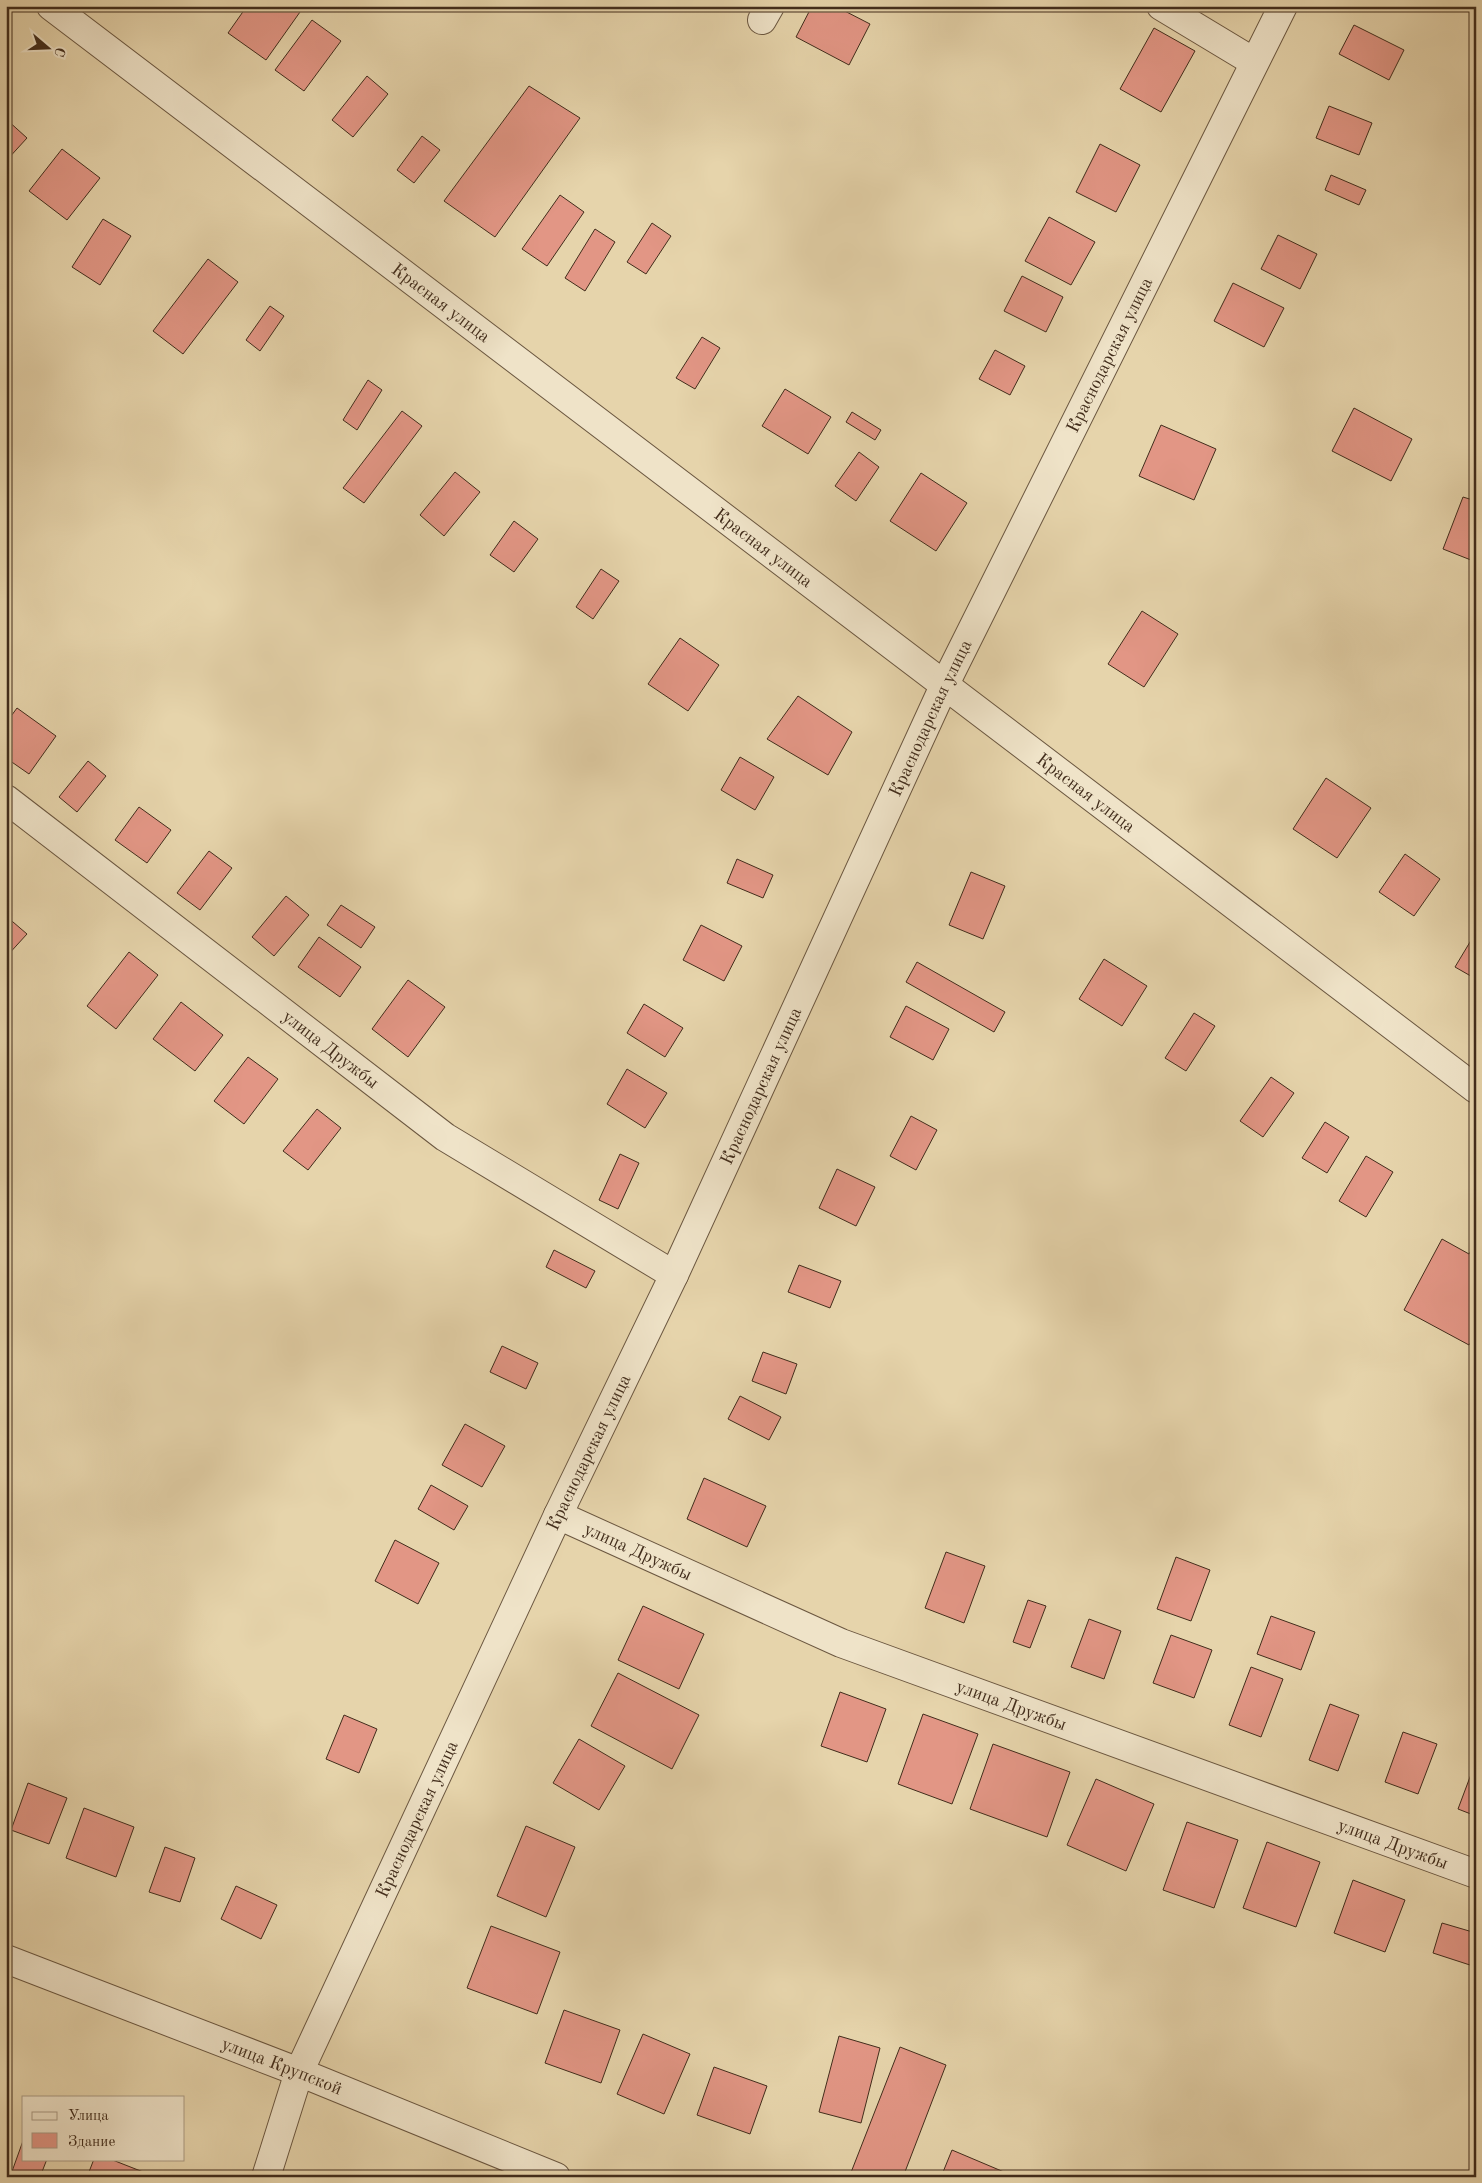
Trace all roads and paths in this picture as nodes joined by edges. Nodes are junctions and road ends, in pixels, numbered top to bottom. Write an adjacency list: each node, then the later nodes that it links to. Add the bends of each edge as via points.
1 (51, 6): 5 (street, Красная улица)
2 (1161, 6): 4 (street)
3 (1283, 6): 4 (street, Краснодарская улица)
4 (1254, 62): 5 (street, Краснодарская улица)
5 (944, 686): 7 (street, Красная улица); 8 (street, Краснодарская улица)
6 (6, 798): 8 (street, улица Дружбы, via 445,1136)
7 (1476, 1089)
8 (674, 1275): 9 (street, Краснодарская улица)
9 (558, 1515): 10 (street, улица Дружбы, via 841,1643); 12 (street, Краснодарская улица)
10 (1476, 1874)
11 (6, 1959): 12 (street, улица Крупской)
12 (299, 2072): 13 (street, Краснодарская улица); 14 (street, улица Крупской)
13 (266, 2177)
14 (556, 2177)

